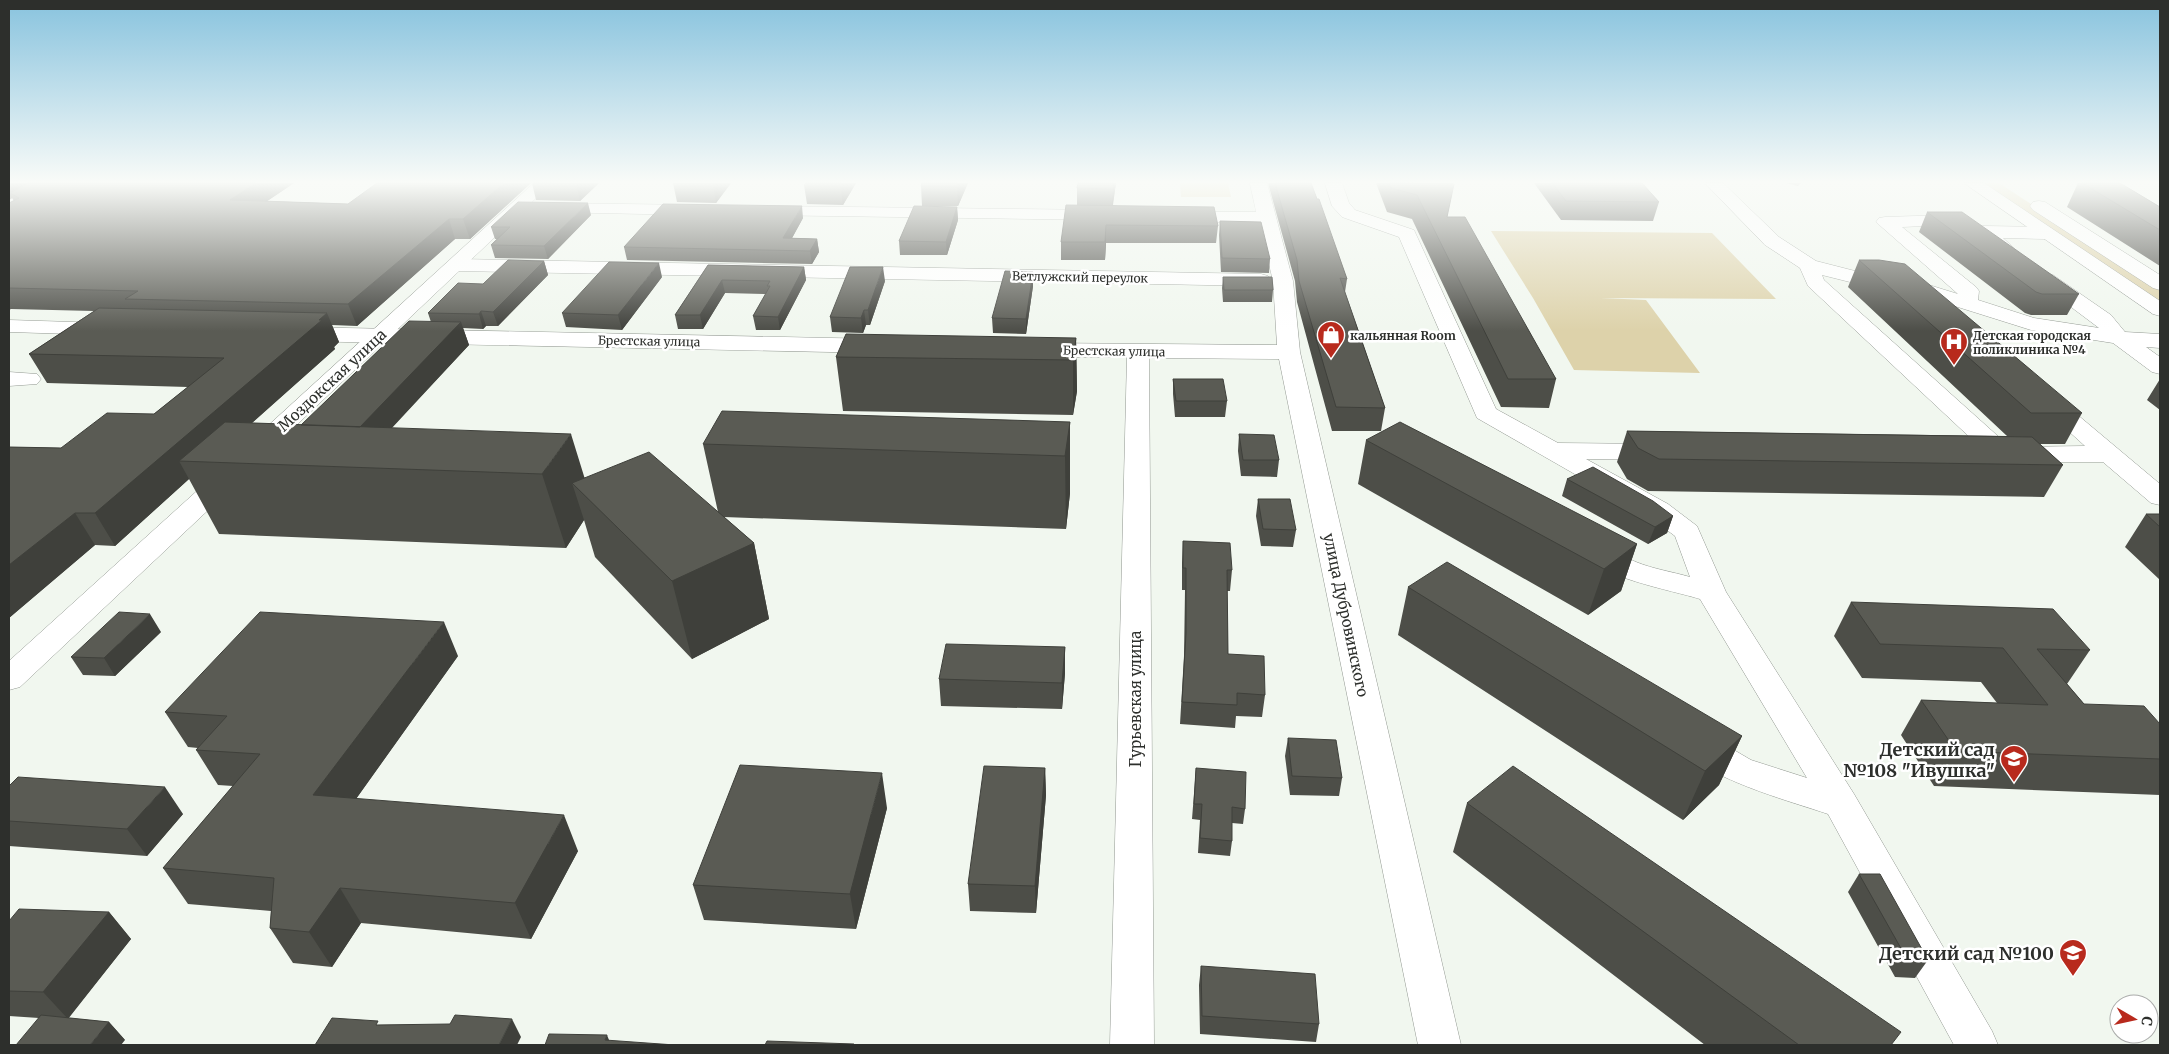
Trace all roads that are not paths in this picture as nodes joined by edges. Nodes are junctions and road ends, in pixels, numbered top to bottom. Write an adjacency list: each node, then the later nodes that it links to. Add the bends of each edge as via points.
1 (493, 232): 10 (street, Моздокская улица)
2 (1271, 232): 12 (street, улица Дубровинского)
3 (1404, 232): 30 (street, via 1486,413)
4 (1763, 232): 11 (street)
5 (1897, 232): 15 (street, via 1969,291)
6 (1982, 232): 22 (street, via 2103,320)
7 (1994, 232): 9 (street)
8 (2080, 232): 13 (street)
9 (2045, 233): 16 (street)
10 (457, 265): 12 (street, Ветлужский переулок); 21 (street, Моздокская улица)
11 (1809, 265): 14 (street, via 1854,277); 33 (street, via 1814,282)
12 (1283, 281): 27 (street, улица Дубровинского)
13 (2160, 284)
14 (1913, 286): 15 (street); 17 (street)
15 (1966, 303): 22 (street, via 2031,324)
16 (2160, 310)
17 (1959, 325)
18 (9, 326): 19 (street)
19 (126, 329)
20 (282, 333): 21 (street, Брестская улица)
21 (380, 336): 24 (street, Брестская улица); 38 (street, Моздокская улица)
22 (2119, 338): 23 (street); 28 (street)
23 (2160, 340)
24 (898, 347)
25 (1018, 349): 26 (street, Брестская улица)
26 (1138, 352): 27 (street, Брестская улица); 41 (street, Гурьевская улица)
27 (1289, 352): 42 (street, улица Дубровинского)
28 (2160, 367)
29 (2034, 390): 34 (street)
30 (1555, 451): 31 (street); 37 (street, via 1658,510 1687,532)
31 (1684, 452)
32 (1962, 453): 33 (street)
33 (2002, 454): 34 (street)
34 (2110, 454): 35 (street)
35 (2160, 497)
36 (1576, 541): 37 (street, via 1627,569)
37 (1711, 592): 40 (street)
38 (9, 680)
39 (1671, 729): 40 (street, via 1739,770)
40 (1841, 804): 43 (street)
41 (1132, 1045)
42 (1440, 1045)
43 (1977, 1045)

